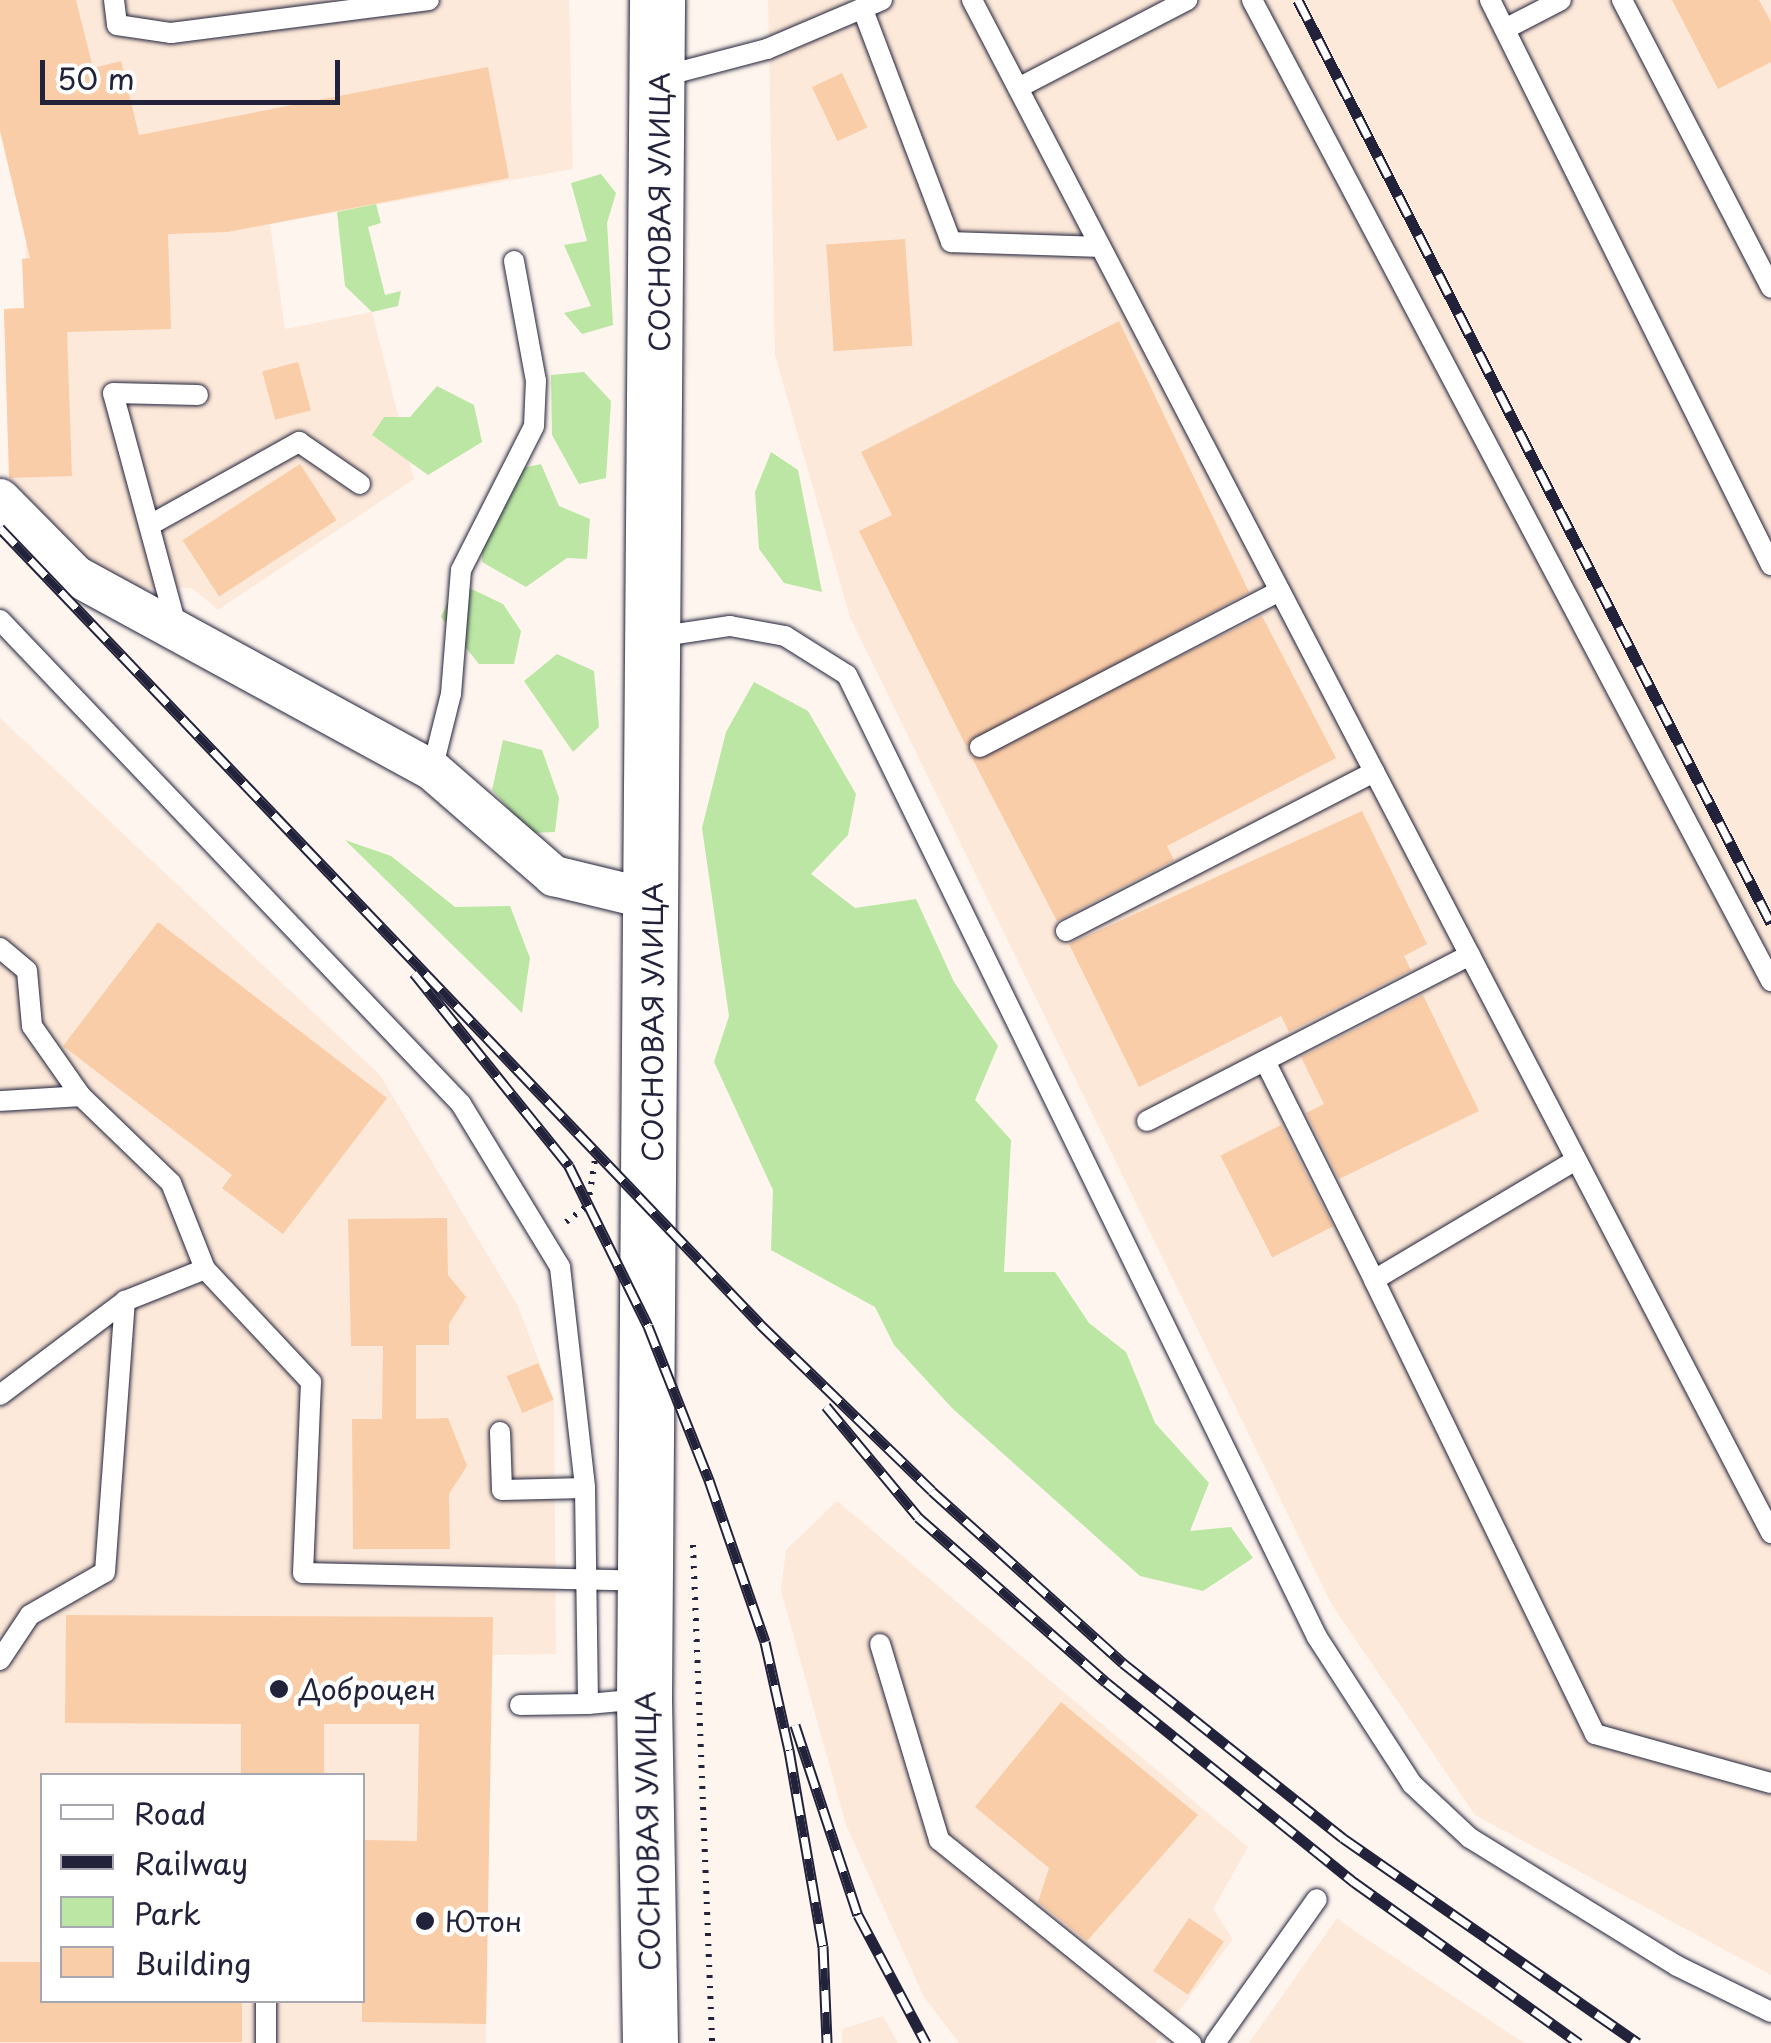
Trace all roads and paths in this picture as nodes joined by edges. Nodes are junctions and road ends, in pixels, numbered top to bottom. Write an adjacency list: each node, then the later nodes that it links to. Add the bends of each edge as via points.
1 (114, 0): 2 (lane, via 117,25 171,33)
2 (429, 0)
3 (658, 0): 12 (main road, СОСНОВАЯ УЛИЦА)
4 (972, 0): 13 (lane)
5 (1187, 0): 13 (lane)
6 (1252, 0): 33 (lane)
7 (1490, 0): 11 (lane)
8 (1561, 0): 11 (lane)
9 (1622, 0): 16 (lane)
10 (872, 5): 12 (lane); 14 (lane, via 951,242)
11 (1505, 30): 21 (lane)
12 (658, 78): 25 (main road, СОСНОВАЯ УЛИЦА)
13 (1018, 88): 14 (lane)
14 (1100, 247): 22 (lane)
15 (514, 261): 27 (lane, via 536,382 534,426 461,570 450,694)
16 (1771, 288)
17 (198, 395): 20 (lane, via 114,393)
18 (360, 484): 20 (lane, via 299,442)
19 (0, 499): 24 (street, via 76,576 128,611)
20 (150, 525): 24 (lane)
21 (1771, 565)
22 (1280, 591): 26 (lane); 28 (lane)
23 (0, 620): 44 (lane, via 461,1104 560,1267)
24 (176, 625): 27 (street)
25 (656, 638): 29 (main road, СОСНОВАЯ УЛИЦА); 56 (lane, via 730,626 784,636 847,675 1317,1637 1412,1784 1470,1838 1677,1966)
26 (980, 748)
27 (432, 770): 29 (street, via 554,876)
28 (1374, 772): 30 (lane); 32 (lane)
29 (653, 900): 47 (main road, СОСНОВАЯ УЛИЦА)
30 (1066, 931)
31 (0, 948): 35 (lane, via 27,971 32,1026)
32 (1470, 956): 34 (lane); 38 (lane)
33 (1771, 981)
34 (1264, 1061): 37 (lane); 40 (lane)
35 (81, 1096): 36 (lane); 39 (lane, via 171,1183)
36 (0, 1102)
37 (1147, 1121)
38 (1576, 1160): 40 (lane); 45 (lane)
39 (205, 1268): 41 (lane); 46 (lane, via 311,1382 303,1573)
40 (1374, 1280): 53 (lane, via 1595,1734)
41 (125, 1301): 42 (lane); 49 (lane, via 105,1572 30,1615)
42 (0, 1395)
43 (500, 1432): 44 (lane, via 502,1490)
44 (585, 1488): 46 (lane)
45 (1771, 1533)
46 (584, 1578): 47 (lane); 51 (lane)
47 (646, 1581): 50 (main road, СОСНОВАЯ УЛИЦА)
48 (880, 1644): 59 (lane, via 939,1840)
49 (0, 1660)
50 (644, 1699): 51 (lane); 58 (main road, СОСНОВАЯ УЛИЦА)
51 (588, 1704): 52 (lane)
52 (520, 1706)
53 (1771, 1783)
54 (1317, 1899): 60 (lane)
55 (266, 2003): 57 (lane)
56 (1771, 2012)
57 (266, 2043)
58 (650, 2043)
59 (1191, 2043)
60 (1215, 2043)

